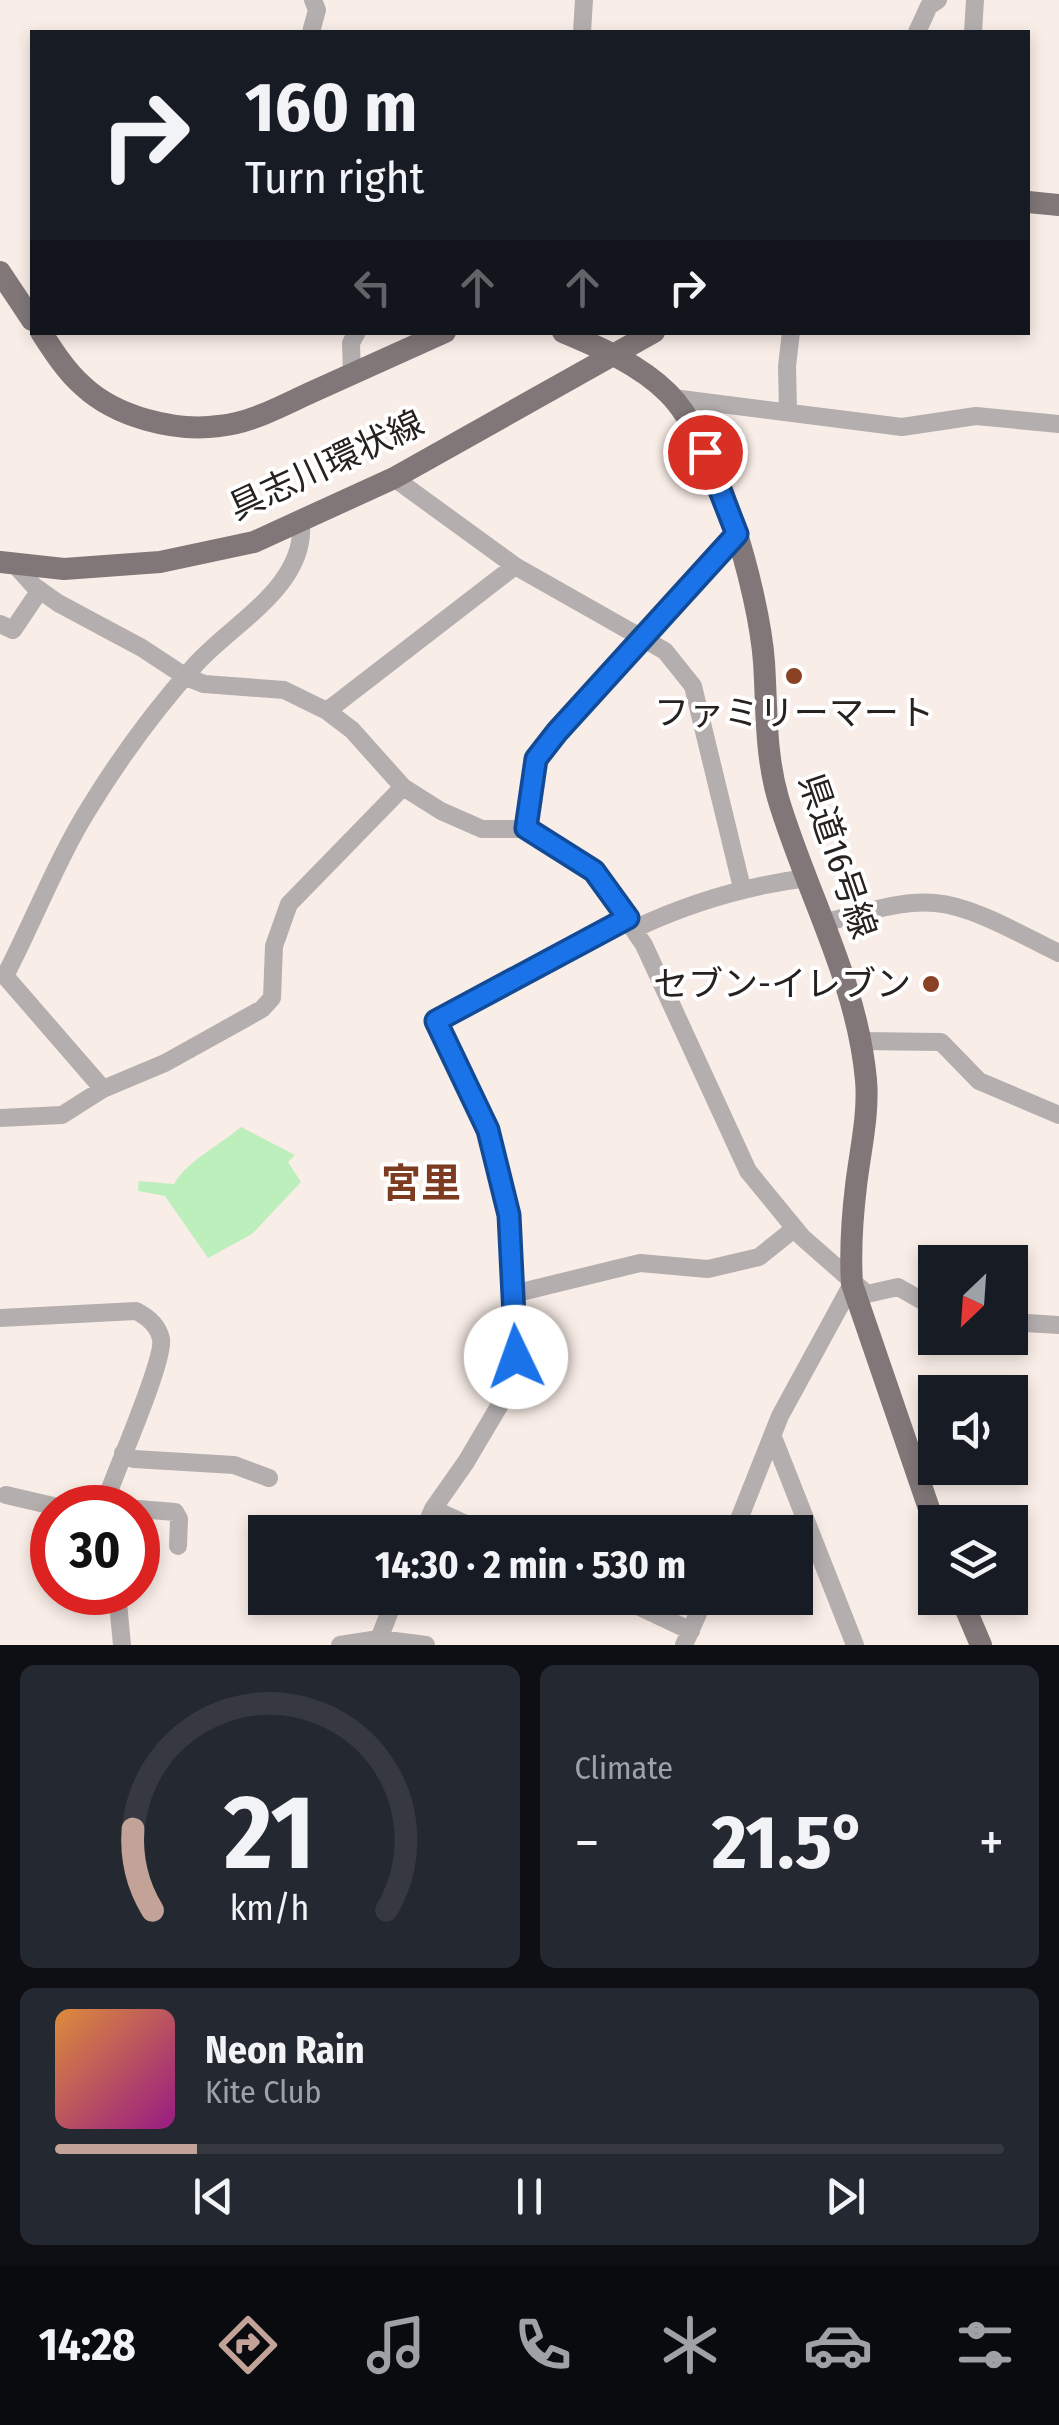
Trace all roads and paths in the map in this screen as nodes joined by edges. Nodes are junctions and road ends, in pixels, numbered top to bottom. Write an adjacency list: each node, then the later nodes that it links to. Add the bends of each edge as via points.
1 (313, 0): 5 (street)
2 (584, 0): 6 (street)
3 (938, 0): 7 (street)
4 (975, 0): 8 (street)
5 (312, 30)
6 (582, 30)
7 (918, 30)
8 (973, 30)
9 (1030, 202): 10 (main road)
10 (1059, 205)
11 (0, 272): 12 (main road)
12 (30, 317)
13 (43, 335): 20 (main road, via 85,388 143,418 181,426 260,416)
14 (356, 335): 20 (street)
15 (437, 335): 20 (main road)
16 (569, 335): 19 (main road, 県道16号線)
17 (649, 335): 19 (main road, 具志川環状線)
18 (791, 335): 22 (street)
19 (613, 356): 21 (main road, 県道16号線); 24 (main road, 具志川環状線)
20 (352, 374)
21 (673, 398): 22 (street); 26 (main road, 県道16号線, via 705,452)
22 (788, 411): 23 (street, via 902,427 976,416)
23 (1059, 424)
24 (394, 478): 25 (main road, 具志川環状線); 28 (street)
25 (301, 523): 27 (main road, 具志川環状線, via 254,542 160,562 64,569); 32 (street, via 298,556 276,587)
26 (737, 534): 31 (street); 36 (main road, 県道16号線, via 759,627 768,751)
27 (8, 564): 29 (street)
28 (515, 566): 31 (street); 33 (street)
29 (40, 590): 30 (street, via 13,630); 32 (street)
30 (0, 624)
31 (642, 638): 35 (street, via 536,759); 37 (street, via 664,651 692,686)
32 (186, 677): 33 (street, via 284,690); 41 (street, via 89,807)
33 (328, 711): 34 (street)
34 (403, 787): 35 (street, via 482,830); 43 (street, via 290,904 274,946 272,998 262,1010)
35 (526, 828): 39 (street, via 594,871)
36 (807, 878): 37 (street); 38 (main road, 県道16号線)
37 (742, 888): 39 (street)
38 (826, 922): 40 (street, via 940,903); 42 (main road, 県道16号線)
39 (631, 924): 46 (street, via 748,1171); 48 (street, via 436,1021 488,1130 509,1215)
40 (1059, 952)
41 (2, 975): 43 (street)
42 (861, 1040): 44 (street, via 940,1042 979,1082); 47 (main road, 県道16号線, via 866,1109 850,1243)
43 (103, 1088): 45 (street, via 62,1115)
44 (1059, 1116)
45 (0, 1118)
46 (794, 1228): 47 (street); 48 (street, via 759,1257 708,1269 640,1263)
47 (852, 1284): 49 (street, via 866,1294 898,1286); 53 (street); 59 (main road, 県道16号線)
48 (513, 1294): 60 (street, via 516,1357 508,1391)
49 (918, 1298)
50 (0, 1318): 54 (street, via 136,1311 150,1318 162,1341)
51 (1028, 1323): 52 (street)
52 (1059, 1326)
53 (773, 1437): 64 (street); 75 (street)
54 (123, 1452): 55 (street, via 134,1459 234,1465); 56 (street)
55 (268, 1478)
56 (111, 1485)
57 (6, 1495): 58 (street)
58 (30, 1501)
59 (928, 1505)
60 (433, 1509): 62 (street); 63 (street)
61 (160, 1511): 65 (street, via 179,1519)
62 (430, 1515)
63 (446, 1515)
64 (741, 1515)
65 (178, 1546)
66 (119, 1615): 72 (street)
67 (389, 1615): 71 (street)
68 (649, 1615): 70 (street)
69 (968, 1615): 76 (main road)
70 (688, 1638)
71 (380, 1642): 73 (street); 74 (street)
72 (122, 1645)
73 (340, 1645)
74 (426, 1645)
75 (856, 1645)
76 (981, 1645)

